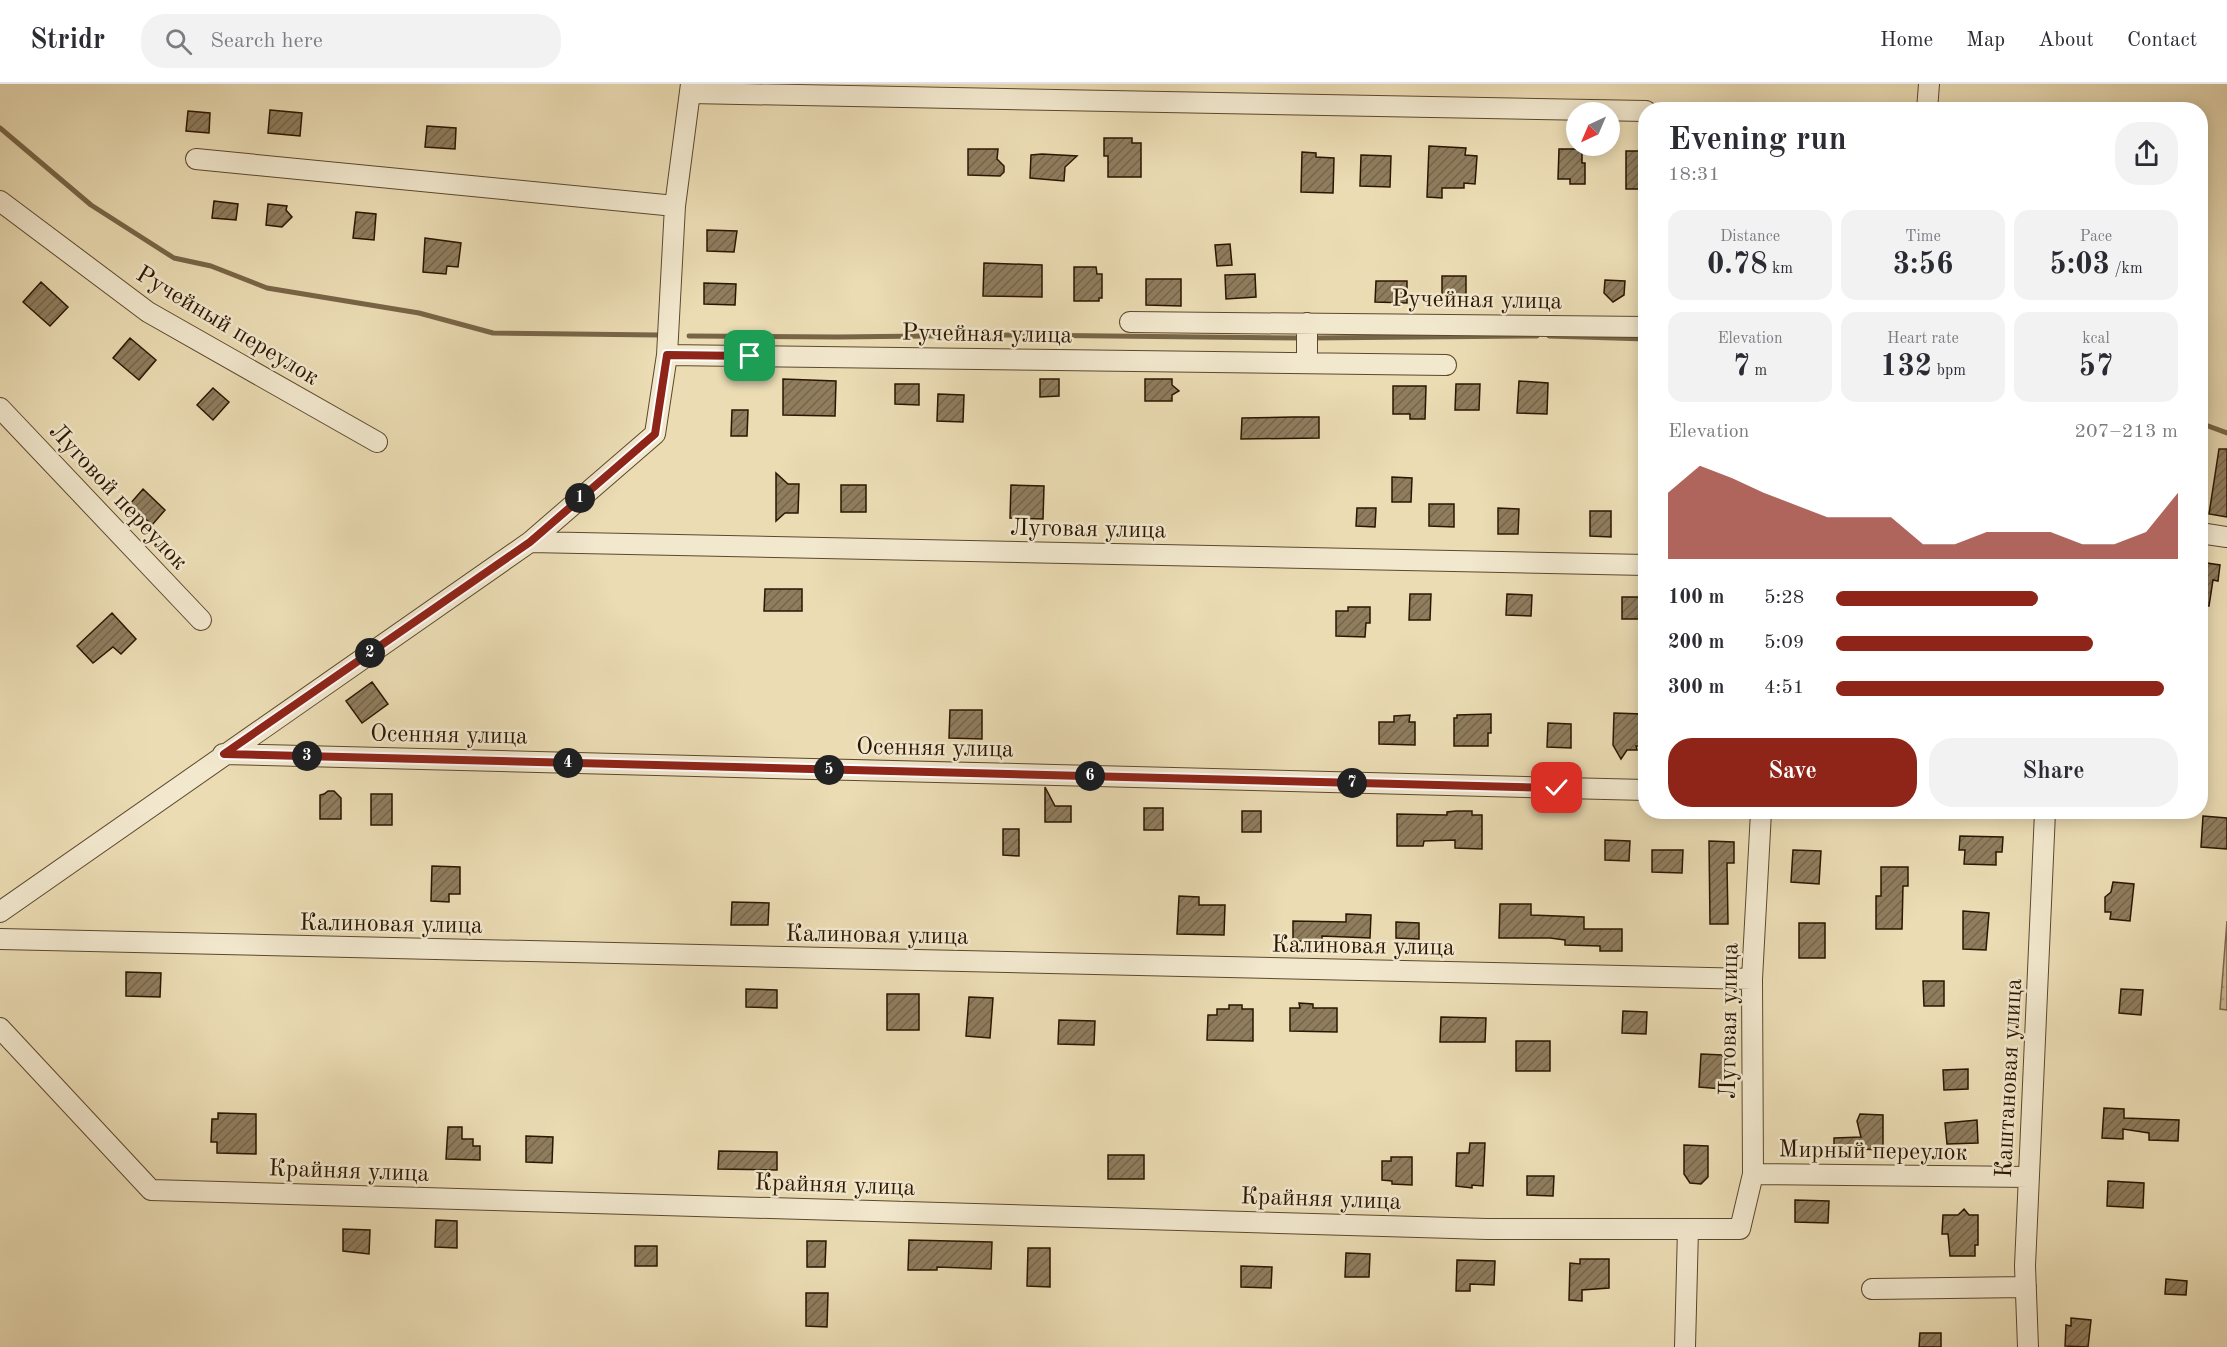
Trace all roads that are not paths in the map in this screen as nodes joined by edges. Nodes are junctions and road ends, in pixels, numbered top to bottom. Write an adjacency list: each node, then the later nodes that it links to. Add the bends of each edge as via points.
1 (1929, 84): 3 (street)
2 (691, 88): 4 (street); 7 (street)
3 (1928, 102)
4 (1638, 111)
5 (196, 159): 7 (street)
6 (0, 201): 15 (street, Ручейный переулок, via 148,312)
7 (675, 206): 11 (street)
8 (1130, 322): 9 (street, Ручейная улица)
9 (1307, 322): 10 (street, Ручейная улица); 12 (street)
10 (1638, 327)
11 (667, 355): 12 (street, Ручейная улица); 18 (street, via 655,434)
12 (1307, 363): 13 (street, Ручейная улица)
13 (1446, 365)
14 (0, 408): 20 (street, Луговой переулок)
15 (377, 442)
16 (2208, 534): 17 (street)
17 (2227, 537)
18 (530, 542): 19 (street, Луговая улица); 21 (street)
19 (1638, 565)
20 (201, 620)
21 (224, 754): 22 (street, Осенняя улица); 25 (street)
22 (1638, 790)
23 (1761, 819): 27 (street, Луговая улица)
24 (2045, 819): 30 (street, Каштановая улица)
25 (0, 912)
26 (0, 939): 27 (street, Калиновая улица)
27 (1752, 979): 29 (street, Луговая улица)
28 (0, 1028): 31 (street, Крайняя улица, via 151,1190 1487,1229)
29 (1753, 1174): 30 (street, Мирный переулок); 32 (street, Луговая улица)
30 (2029, 1177): 33 (street, Каштановая улица)
31 (1688, 1229): 32 (street, Крайняя улица); 35 (street)
32 (1740, 1229)
33 (2026, 1287): 34 (street); 36 (street, Каштановая улица)
34 (1872, 1289)
35 (1685, 1347)
36 (2028, 1347)

